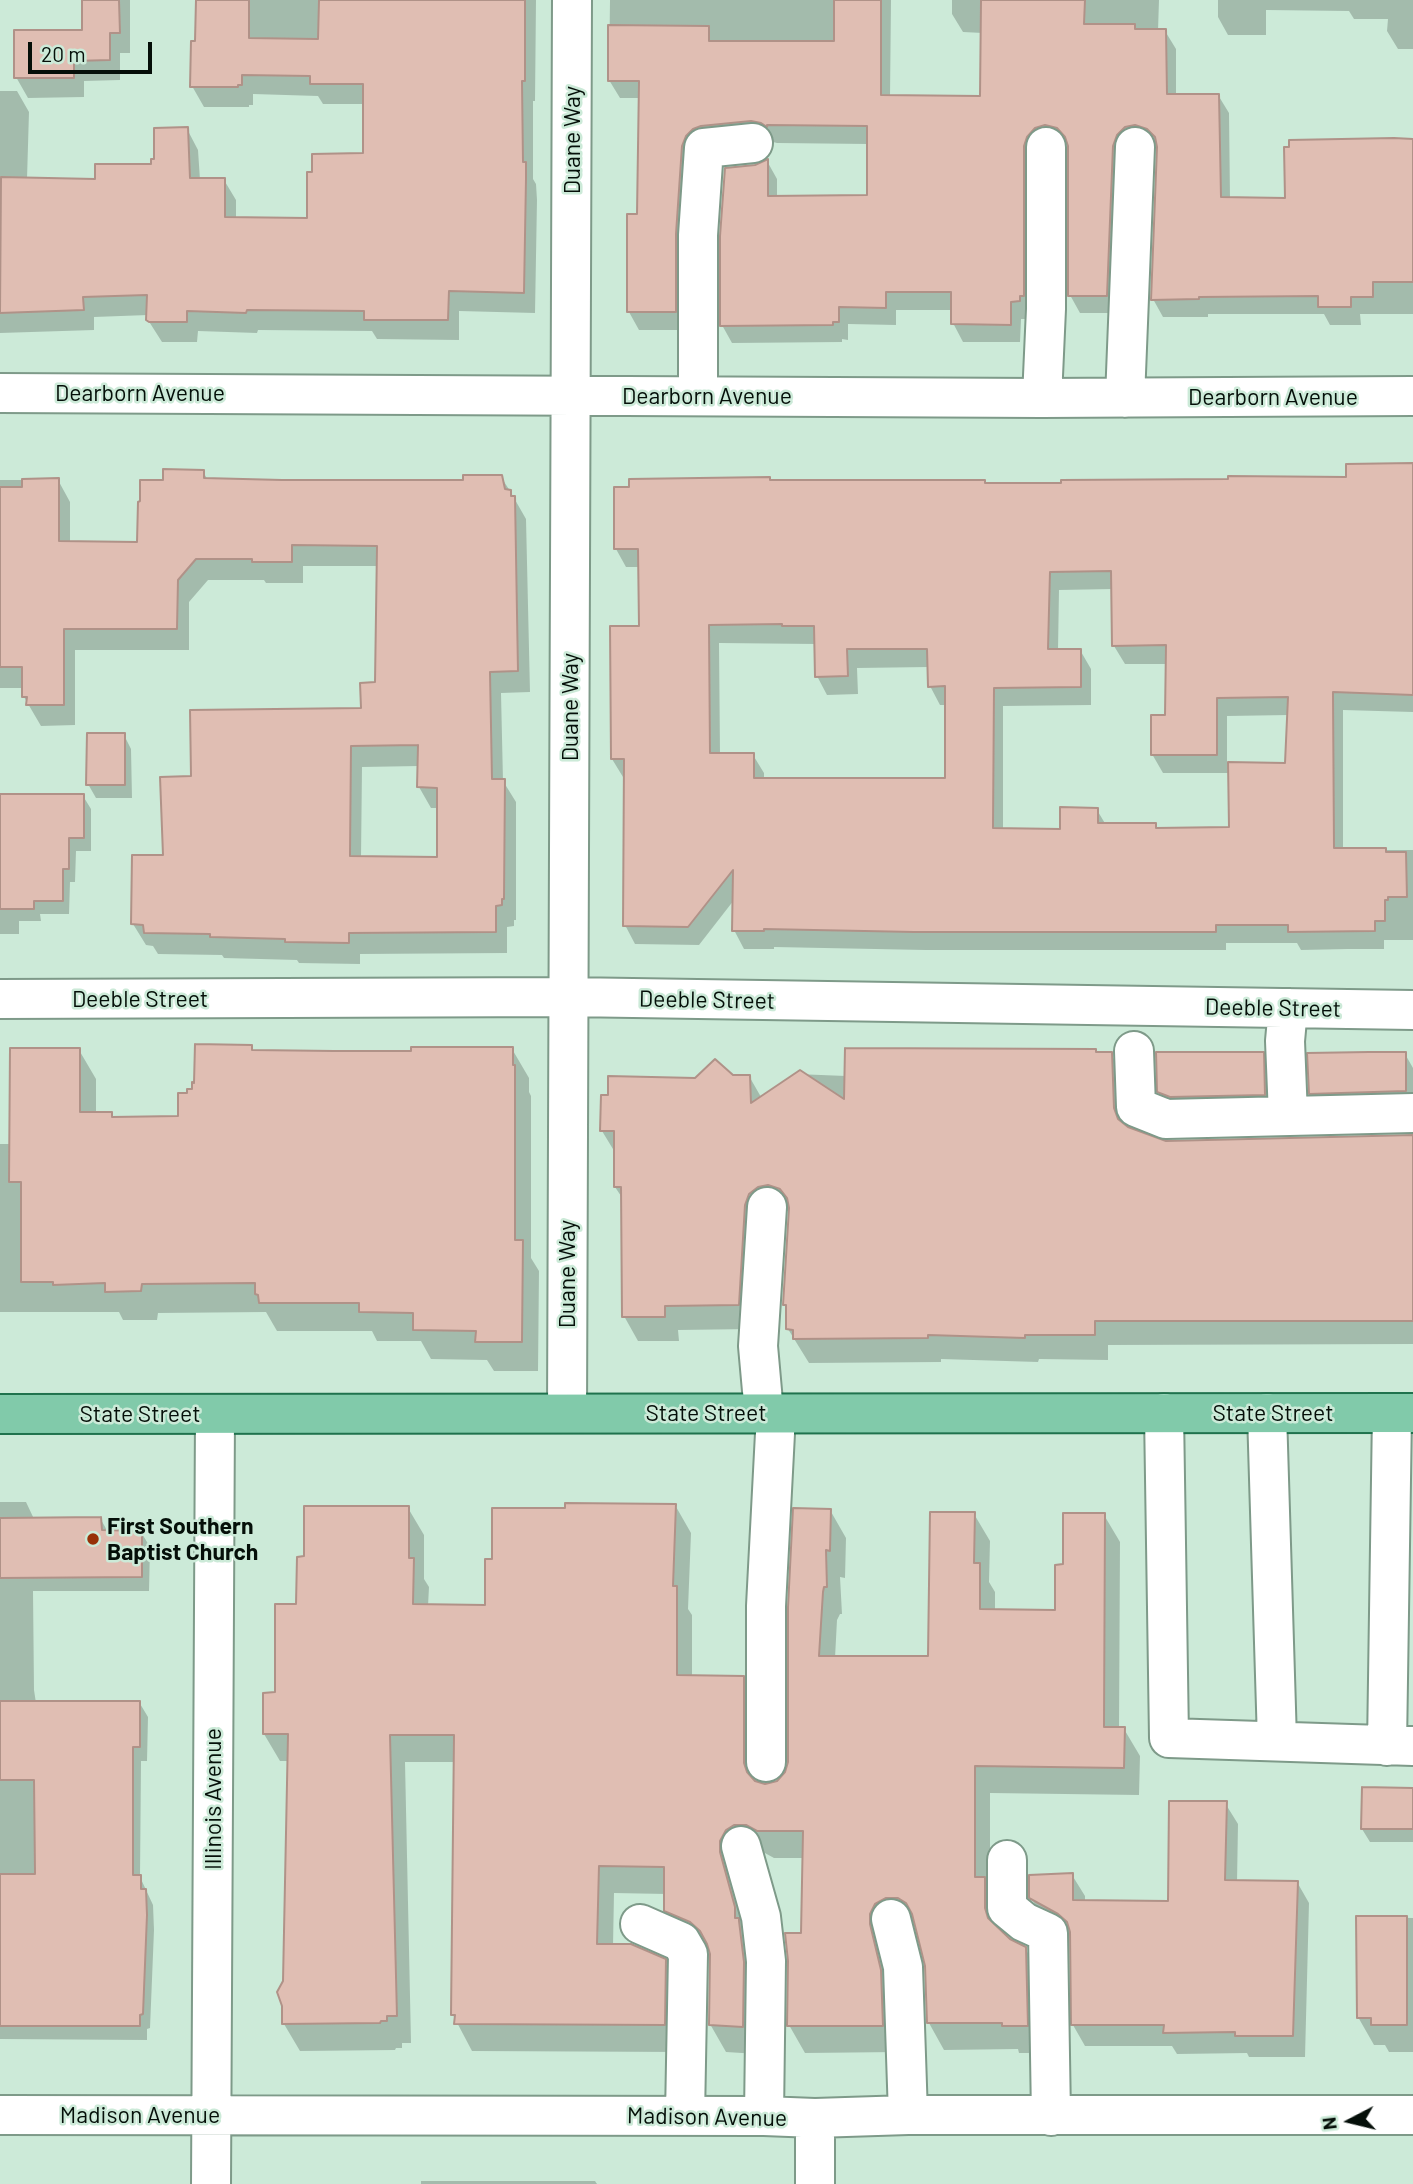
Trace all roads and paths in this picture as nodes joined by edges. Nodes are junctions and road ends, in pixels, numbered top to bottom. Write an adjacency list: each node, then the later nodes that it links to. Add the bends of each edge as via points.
1 (572, 0): 6 (street, Duane Way)
2 (754, 143): 7 (street, via 704,148 698,248)
3 (1046, 147): 9 (street)
4 (1135, 147): 10 (street)
5 (0, 393): 6 (street, Dearborn Avenue)
6 (572, 395): 7 (street, Dearborn Avenue); 11 (street, Duane Way)
7 (698, 395): 9 (street, Dearborn Avenue)
8 (1413, 396): 10 (street, Dearborn Avenue)
9 (1042, 398): 10 (street, Dearborn Avenue)
10 (1125, 398)
11 (568, 998): 12 (street, Deeble Street); 13 (street, Deeble Street); 19 (street, Duane Way)
12 (0, 999)
13 (1288, 1008): 14 (street, Deeble Street); 17 (street)
14 (1413, 1010)
15 (1134, 1051): 17 (street, via 1136,1107 1166,1119)
16 (1413, 1112): 17 (street)
17 (1287, 1116)
18 (767, 1208): 20 (street, via 758,1346)
19 (567, 1413): 20 (main road, State Street); 25 (main road, State Street)
20 (770, 1413): 21 (main road, State Street); 28 (street)
21 (1164, 1413): 22 (main road, State Street); 26 (street, via 1169,1738)
22 (1267, 1413): 23 (main road, State Street); 26 (street)
23 (1402, 1413): 27 (street)
24 (0, 1414): 25 (main road, State Street)
25 (215, 1414): 34 (street, Illinois Avenue)
26 (1276, 1741): 27 (street)
27 (1400, 1746)
28 (766, 1762)
29 (741, 1846): 38 (street, via 761,1917 766,1961)
30 (1007, 1860): 39 (street, via 1007,1908 1048,1933)
31 (891, 1919): 35 (street, via 904,1967)
32 (640, 1924): 37 (street, via 681,1942 688,1954)
33 (0, 2115): 34 (street, Madison Avenue)
34 (211, 2115): 37 (street, Madison Avenue); 41 (street, Illinois Avenue)
35 (908, 2115): 39 (street, Madison Avenue); 40 (street, Madison Avenue)
36 (1413, 2115): 39 (street, Madison Avenue)
37 (685, 2116): 38 (street, Madison Avenue)
38 (764, 2116): 40 (street, Madison Avenue)
39 (1051, 2116)
40 (815, 2118): 42 (street)
41 (211, 2184)
42 (815, 2184)

